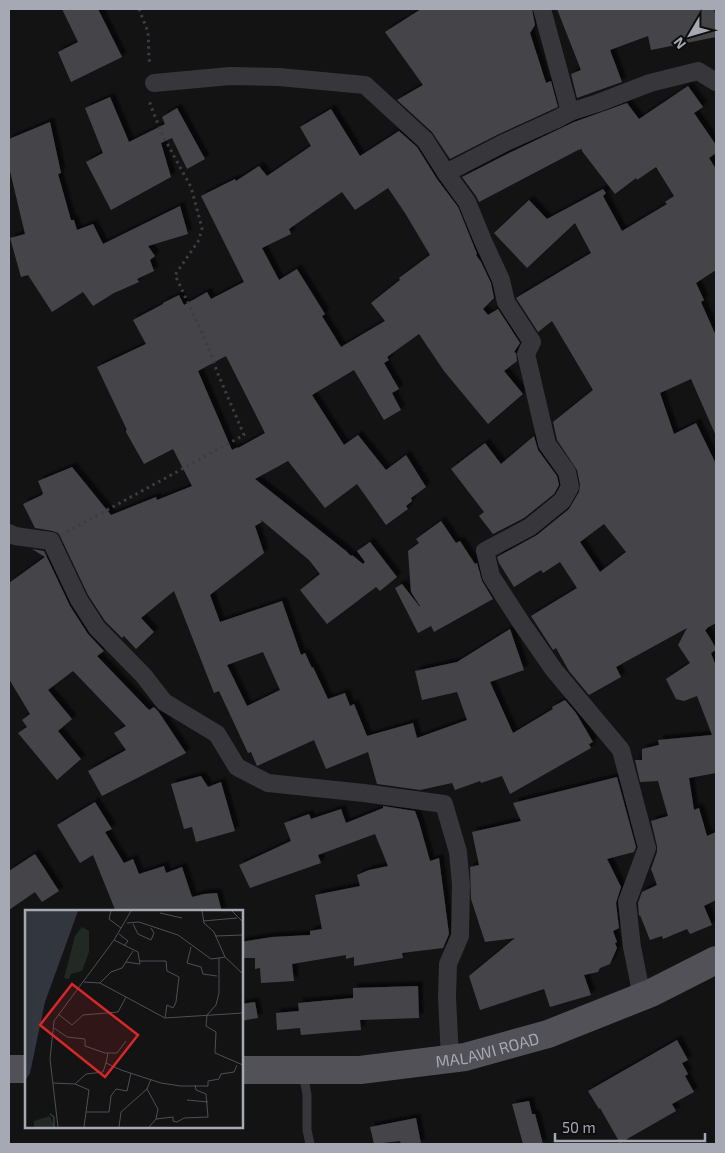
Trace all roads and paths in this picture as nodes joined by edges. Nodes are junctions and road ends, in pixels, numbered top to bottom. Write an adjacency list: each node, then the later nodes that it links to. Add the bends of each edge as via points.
1 (139, 9): 4 (path, via 148,32)
2 (542, 9): 5 (street)
3 (716, 82): 5 (street, via 698,71 650,83)
4 (154, 83): 6 (street, via 230,76 365,85 425,140); 8 (path, via 150,104 163,136 191,187 202,228 199,240 175,275 244,435)
5 (570, 112): 6 (street)
6 (446, 173): 10 (street, via 467,202 502,280 506,302 532,342 526,354 547,444 567,472 570,487 562,501 530,527 485,551 491,576 520,621 554,670 621,750 647,848 627,902)
7 (9, 533): 8 (street)
8 (51, 540): 11 (street, via 68,580 97,628 144,676 164,702 217,734 237,767 268,783 444,804 458,852 460,885 460,936 448,964)
9 (716, 960): 10 (main road, MALAWI ROAD)
10 (642, 997): 11 (main road, MALAWI ROAD, via 548,1034)
11 (450, 1059): 15 (main road, MALAWI ROAD, via 360,1070)
12 (9, 1069): 13 (main road)
13 (25, 1069)
14 (242, 1070): 15 (main road, MALAWI ROAD)
15 (303, 1070): 16 (lane)
16 (310, 1144)

